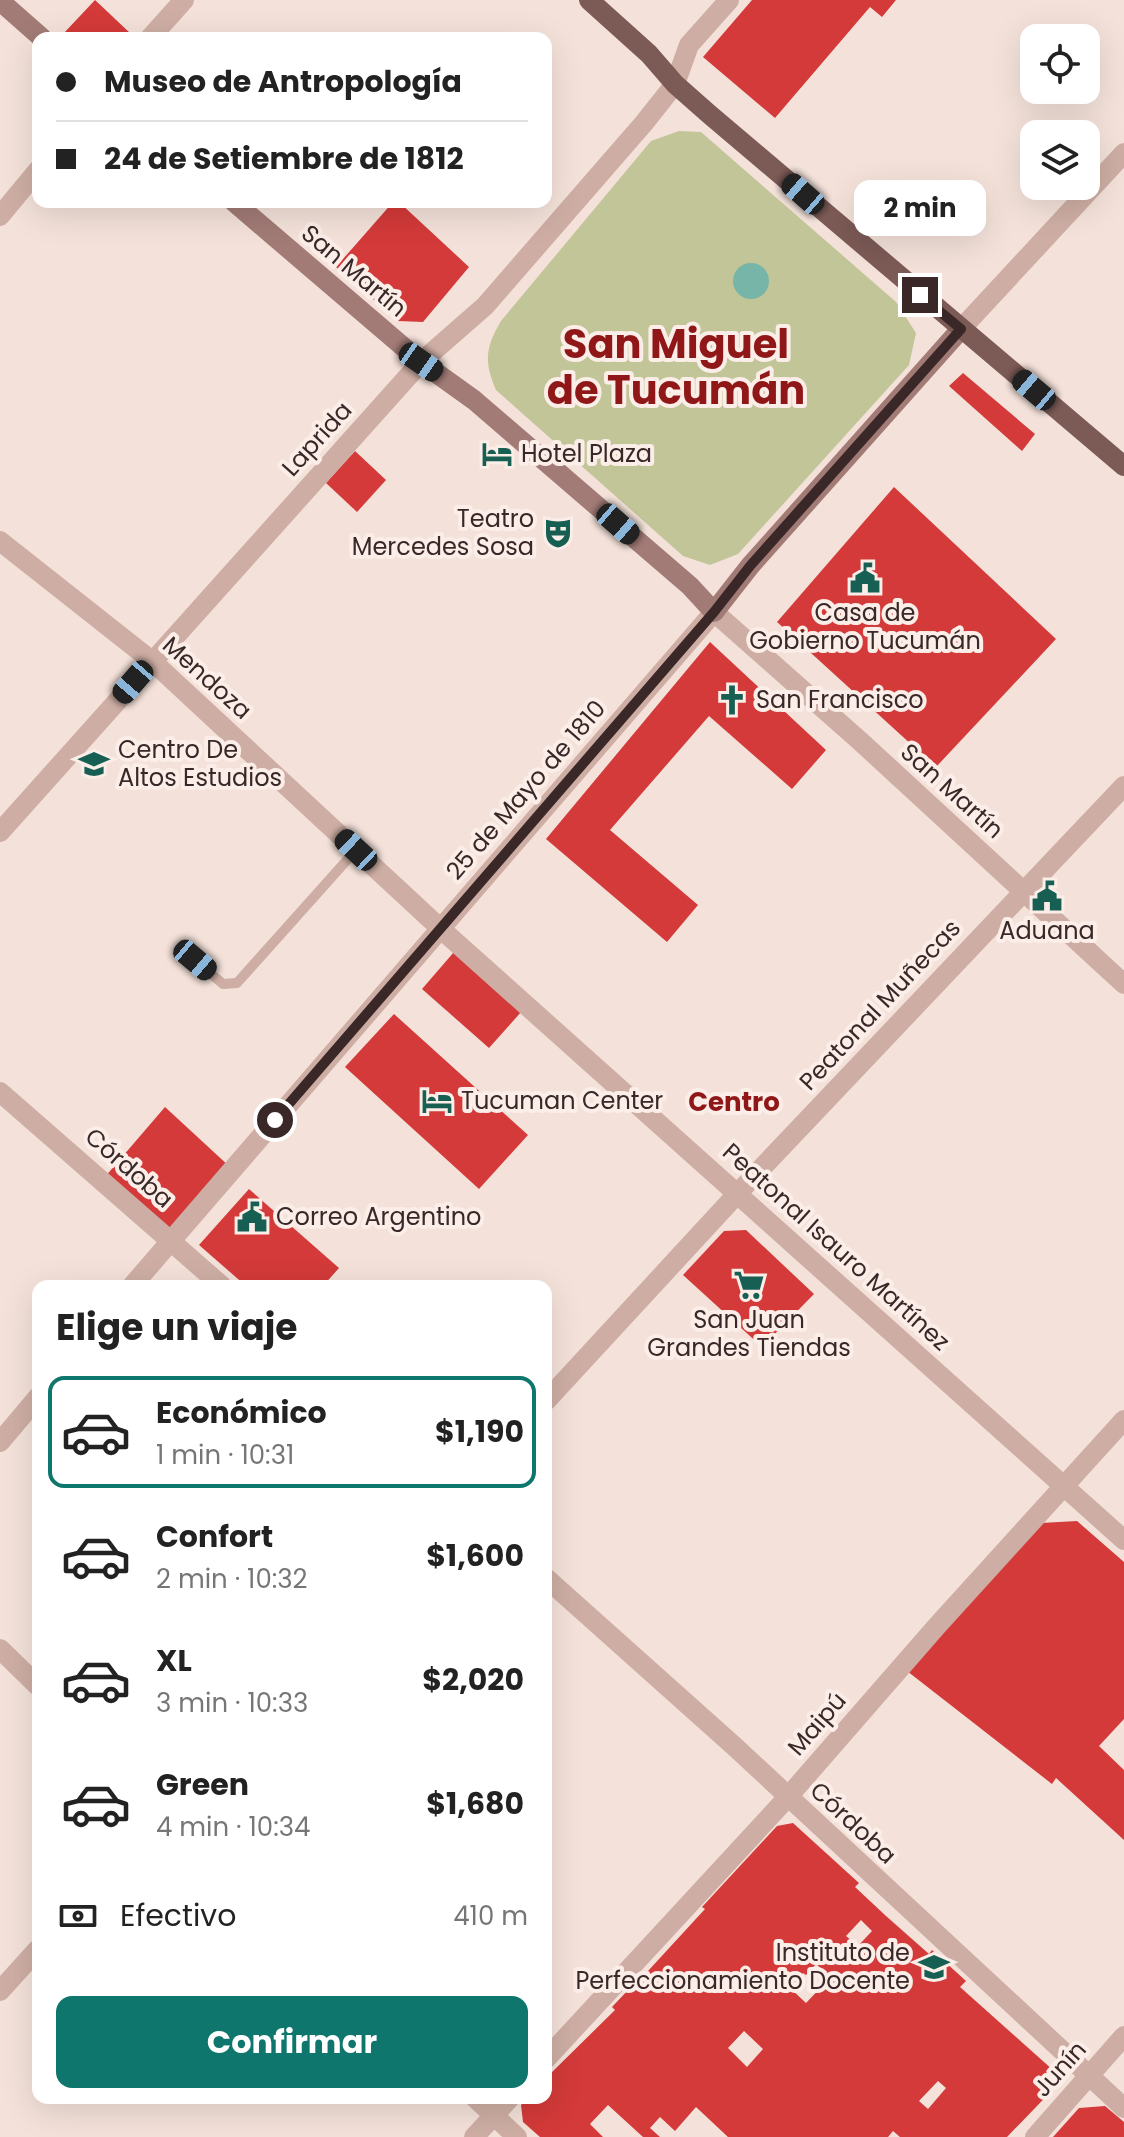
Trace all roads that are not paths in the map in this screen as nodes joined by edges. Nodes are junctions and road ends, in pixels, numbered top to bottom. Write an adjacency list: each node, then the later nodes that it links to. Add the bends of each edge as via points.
1 (184, 0): 6 (street)
2 (589, 0): 7 (main road)
3 (729, 0): 7 (street, Laprida, via 689,45)
4 (0, 1): 5 (main road)
5 (35, 32)
6 (155, 32)
7 (675, 84): 12 (main road); 13 (street, Laprida, via 485,306)
8 (1124, 153): 12 (street)
9 (32, 177): 11 (street)
10 (241, 208): 13 (main road, San Martín)
11 (0, 216)
12 (961, 329): 14 (main road); 16 (main road, 25 de Mayo de 1810)
13 (421, 362): 16 (main road, San Martín, via 474,400); 17 (street, Laprida)
14 (1124, 466)
15 (0, 541): 17 (street, Mendoza)
16 (714, 612): 21 (street, San Martín); 22 (street, 25 de Mayo de 1810)
17 (152, 661): 19 (street, Laprida); 20 (street, Mendoza)
18 (1124, 786): 21 (street, Peatonal Muñecas)
19 (0, 832)
20 (356, 850): 22 (street, Mendoza); 23 (lane, via 237,983 223,984)
21 (1024, 891): 24 (street, San Martín); 26 (street, Peatonal Muñecas)
22 (441, 929): 26 (street, Peatonal Isauro Martínez); 27 (street, 25 de Mayo de 1810)
23 (195, 960)
24 (1124, 984)
25 (0, 1092): 27 (street, Córdoba)
26 (737, 1194): 30 (street, Peatonal Muñecas); 34 (street, Peatonal Isauro Martínez)
27 (171, 1240): 28 (street, 25 de Mayo de 1810); 29 (street, Córdoba)
28 (137, 1280)
29 (215, 1280)
30 (552, 1394)
31 (32, 1404): 33 (street)
32 (1124, 1420): 34 (street, Maipú)
33 (0, 1442)
34 (1063, 1486): 35 (street, Peatonal Isauro Martínez); 39 (street, Maipú)
35 (1124, 1540)
36 (552, 1583): 39 (street, Córdoba)
37 (0, 1649): 38 (street)
38 (32, 1680)
39 (787, 1798): 43 (street, Maipú); 44 (street, Córdoba)
40 (32, 1956): 41 (street)
41 (0, 1991)
42 (1124, 2036): 44 (street, Junín)
43 (552, 2053)
44 (1089, 2076): 47 (street, Córdoba); 51 (street, Junín)
45 (482, 2104): 48 (street)
46 (504, 2104): 48 (street)
47 (1124, 2108)
48 (494, 2115): 49 (street); 50 (street)
49 (474, 2137)
50 (517, 2137)
51 (1035, 2137)

